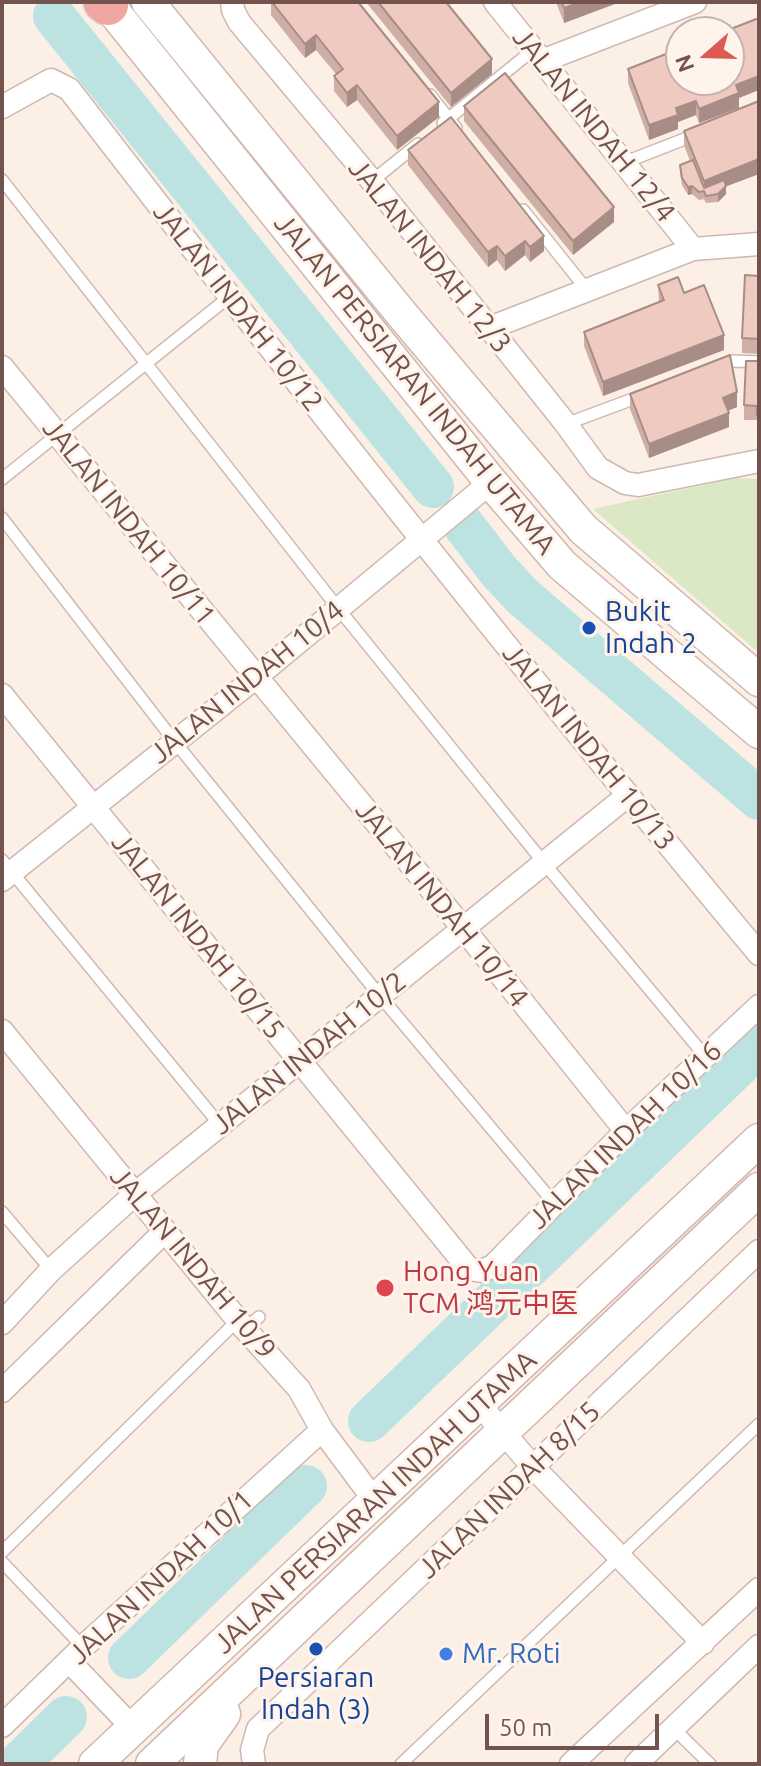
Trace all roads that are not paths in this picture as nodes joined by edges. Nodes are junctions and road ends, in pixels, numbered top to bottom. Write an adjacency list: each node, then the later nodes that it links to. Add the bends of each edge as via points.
1 (148, 2): 22 (main road, JALAN PERSIARAN INDAH UTAMA)
2 (495, 2): 6 (street, JALAN INDAH 12/4)
3 (695, 2): 6 (street)
4 (106, 3): 33 (main road, JALAN PERSIARAN INDAH UTAMA)
5 (236, 12): 16 (street, JALAN INDAH 12/3)
6 (538, 55): 9 (lane); 14 (street, JALAN INDAH 12/4)
7 (420, 84): 9 (lane)
8 (2, 107): 21 (street, JALAN INDAH 10/12, via 51,80 69,89)
9 (449, 119): 10 (lane); 13 (lane)
10 (438, 128)
11 (705, 132): 14 (lane)
12 (427, 137): 16 (lane)
13 (469, 143)
14 (623, 163): 19 (street, JALAN INDAH 12/4)
15 (2, 180): 24 (lane)
16 (372, 181): 23 (street, JALAN INDAH 12/3)
17 (518, 204): 20 (lane)
18 (759, 244): 19 (street)
19 (693, 249): 20 (street)
20 (588, 290): 23 (street)
21 (229, 297): 24 (lane); 36 (street, JALAN INDAH 10/12)
22 (400, 312): 33 (main road, via 459,405); 35 (main road, JALAN PERSIARAN INDAH UTAMA)
23 (487, 329): 29 (street, JALAN INDAH 12/3)
24 (147, 362): 30 (lane); 37 (lane)
25 (759, 362): 27 (lane, via 733,361)
26 (2, 367): 30 (street, JALAN INDAH 10/11)
27 (705, 371)
28 (649, 392): 29 (lane)
29 (566, 424): 31 (street, JALAN INDAH 12/3, via 598,468 625,483 660,483)
30 (57, 435): 32 (lane); 38 (street, JALAN INDAH 10/11)
31 (759, 461)
32 (2, 479)
33 (491, 482): 35 (main road, via 540,501); 36 (street, JALAN INDAH 10/4); 41 (main road, JALAN PERSIARAN INDAH UTAMA, via 562,565)
34 (2, 518): 42 (lane)
35 (583, 529): 39 (main road, JALAN PERSIARAN INDAH UTAMA)
36 (422, 538): 37 (street, JALAN INDAH 10/4); 43 (street, JALAN INDAH 10/13)
37 (338, 608): 38 (street, JALAN INDAH 10/4); 45 (lane)
38 (255, 678): 42 (street, JALAN INDAH 10/4); 47 (street, JALAN INDAH 10/14)
39 (759, 680)
40 (2, 695): 44 (street, JALAN INDAH 10/15)
41 (759, 732)
42 (175, 742): 44 (street, JALAN INDAH 10/4); 49 (lane)
43 (627, 796): 45 (street, JALAN INDAH 10/2); 48 (street, JALAN INDAH 10/13)
44 (92, 808): 46 (street, JALAN INDAH 10/4); 53 (street, JALAN INDAH 10/15)
45 (544, 863): 47 (street, JALAN INDAH 10/2); 52 (lane)
46 (5, 871): 54 (lane)
47 (463, 928): 49 (street, JALAN INDAH 10/2); 55 (street, JALAN INDAH 10/14)
48 (759, 954)
49 (380, 996): 53 (street, JALAN INDAH 10/2); 59 (lane)
50 (759, 1006): 52 (street, JALAN INDAH 10/16)
51 (2, 1031): 58 (street, JALAN INDAH 10/9)
52 (705, 1056): 55 (street, JALAN INDAH 10/16)
53 (300, 1061): 54 (street, JALAN INDAH 10/2); 63 (street, JALAN INDAH 10/15, via 461,1262 482,1271)
54 (220, 1125): 58 (street, JALAN INDAH 10/2)
55 (626, 1131): 59 (street, JALAN INDAH 10/16)
56 (759, 1140): 68 (main road, JALAN PERSIARAN INDAH UTAMA)
57 (759, 1189): 71 (main road, JALAN PERSIARAN INDAH UTAMA)
58 (135, 1194): 61 (street, JALAN INDAH 10/9); 64 (street, JALAN INDAH 10/2)
59 (554, 1203): 63 (street, JALAN INDAH 10/16)
60 (2, 1212): 64 (lane)
61 (165, 1231): 65 (street, JALAN INDAH 10/9); 67 (street)
62 (759, 1251): 72 (street, JALAN INDAH 8/15)
63 (493, 1266)
64 (51, 1270): 66 (street, JALAN INDAH 10/2)
65 (247, 1322): 70 (street, JALAN INDAH 10/9, via 306,1385); 74 (lane)
66 (2, 1323)
67 (2, 1391)
68 (480, 1405): 71 (street); 73 (main road, JALAN PERSIARAN INDAH UTAMA)
69 (759, 1424): 75 (lane)
70 (322, 1430): 73 (street, JALAN INDAH 10/9); 81 (street, JALAN INDAH 10/1)
71 (504, 1434): 72 (street); 80 (main road, JALAN PERSIARAN INDAH UTAMA)
72 (533, 1467): 75 (street); 90 (street, JALAN INDAH 8/15, via 258,1729)
73 (375, 1501): 78 (main road, JALAN PERSIARAN INDAH UTAMA)
74 (2, 1552)
75 (620, 1556): 79 (street); 91 (lane)
76 (2, 1562): 81 (lane)
77 (759, 1589): 79 (street)
78 (246, 1623): 84 (main road, JALAN PERSIARAN INDAH UTAMA); 86 (main road, via 202,1685 159,1726)
79 (703, 1643): 92 (street)
80 (278, 1645): 86 (main road, JALAN PERSIARAN INDAH UTAMA); 89 (main road, via 202,1745)
81 (76, 1654): 83 (street, JALAN INDAH 10/1); 84 (street)
82 (755, 1656): 85 (street)
83 (2, 1726)
84 (132, 1727): 87 (main road, JALAN PERSIARAN INDAH UTAMA)
85 (673, 1728): 93 (street); 94 (lane)
86 (159, 1762): 88 (main road, via 133,1756)
87 (95, 1764)
88 (118, 1764)
89 (200, 1764)
90 (254, 1764)
91 (401, 1764)
92 (571, 1764)
93 (636, 1764)
94 (710, 1764)

